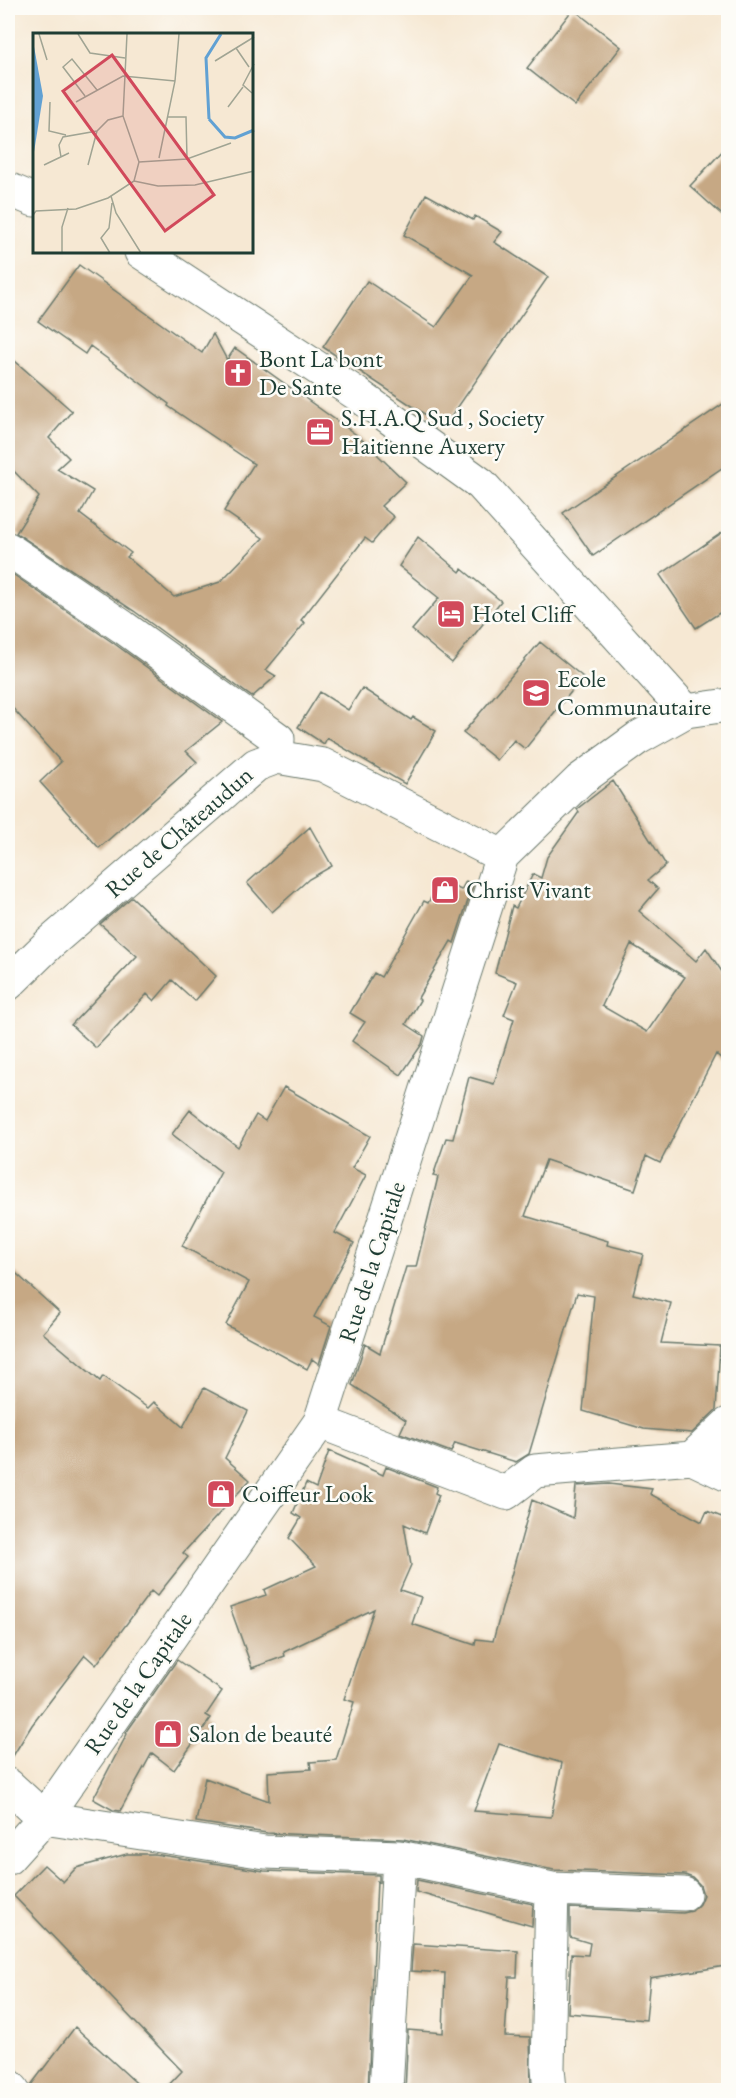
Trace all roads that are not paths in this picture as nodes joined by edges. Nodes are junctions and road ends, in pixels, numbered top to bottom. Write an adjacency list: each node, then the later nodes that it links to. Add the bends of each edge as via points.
1 (8, 189): 2 (street)
2 (33, 201)
3 (144, 254): 6 (street, via 357,394 481,484)
4 (8, 549): 7 (street, via 278,739)
5 (729, 705): 6 (street, Rue de la Capitale)
6 (686, 711): 8 (street, Rue de la Capitale, via 638,738 580,780)
7 (276, 757): 8 (street, Rue de Châteaudun, via 323,765); 9 (street, Rue de Châteaudun, via 256,765)
8 (502, 856): 10 (street, Rue de la Capitale)
9 (8, 984)
10 (321, 1422): 12 (street, via 506,1493 535,1471); 15 (street, Rue de la Capitale)
11 (729, 1424): 12 (street)
12 (692, 1458): 13 (street)
13 (729, 1475)
14 (8, 1785): 15 (street)
15 (44, 1818): 16 (street, via 265,1852); 17 (street, Rue de la Capitale)
16 (399, 1857): 18 (street); 22 (street)
17 (8, 1858)
18 (552, 1889): 19 (street); 23 (street)
19 (684, 1894)
20 (8, 2085): 21 (street)
21 (13, 2091)
22 (386, 2091)
23 (550, 2091)

